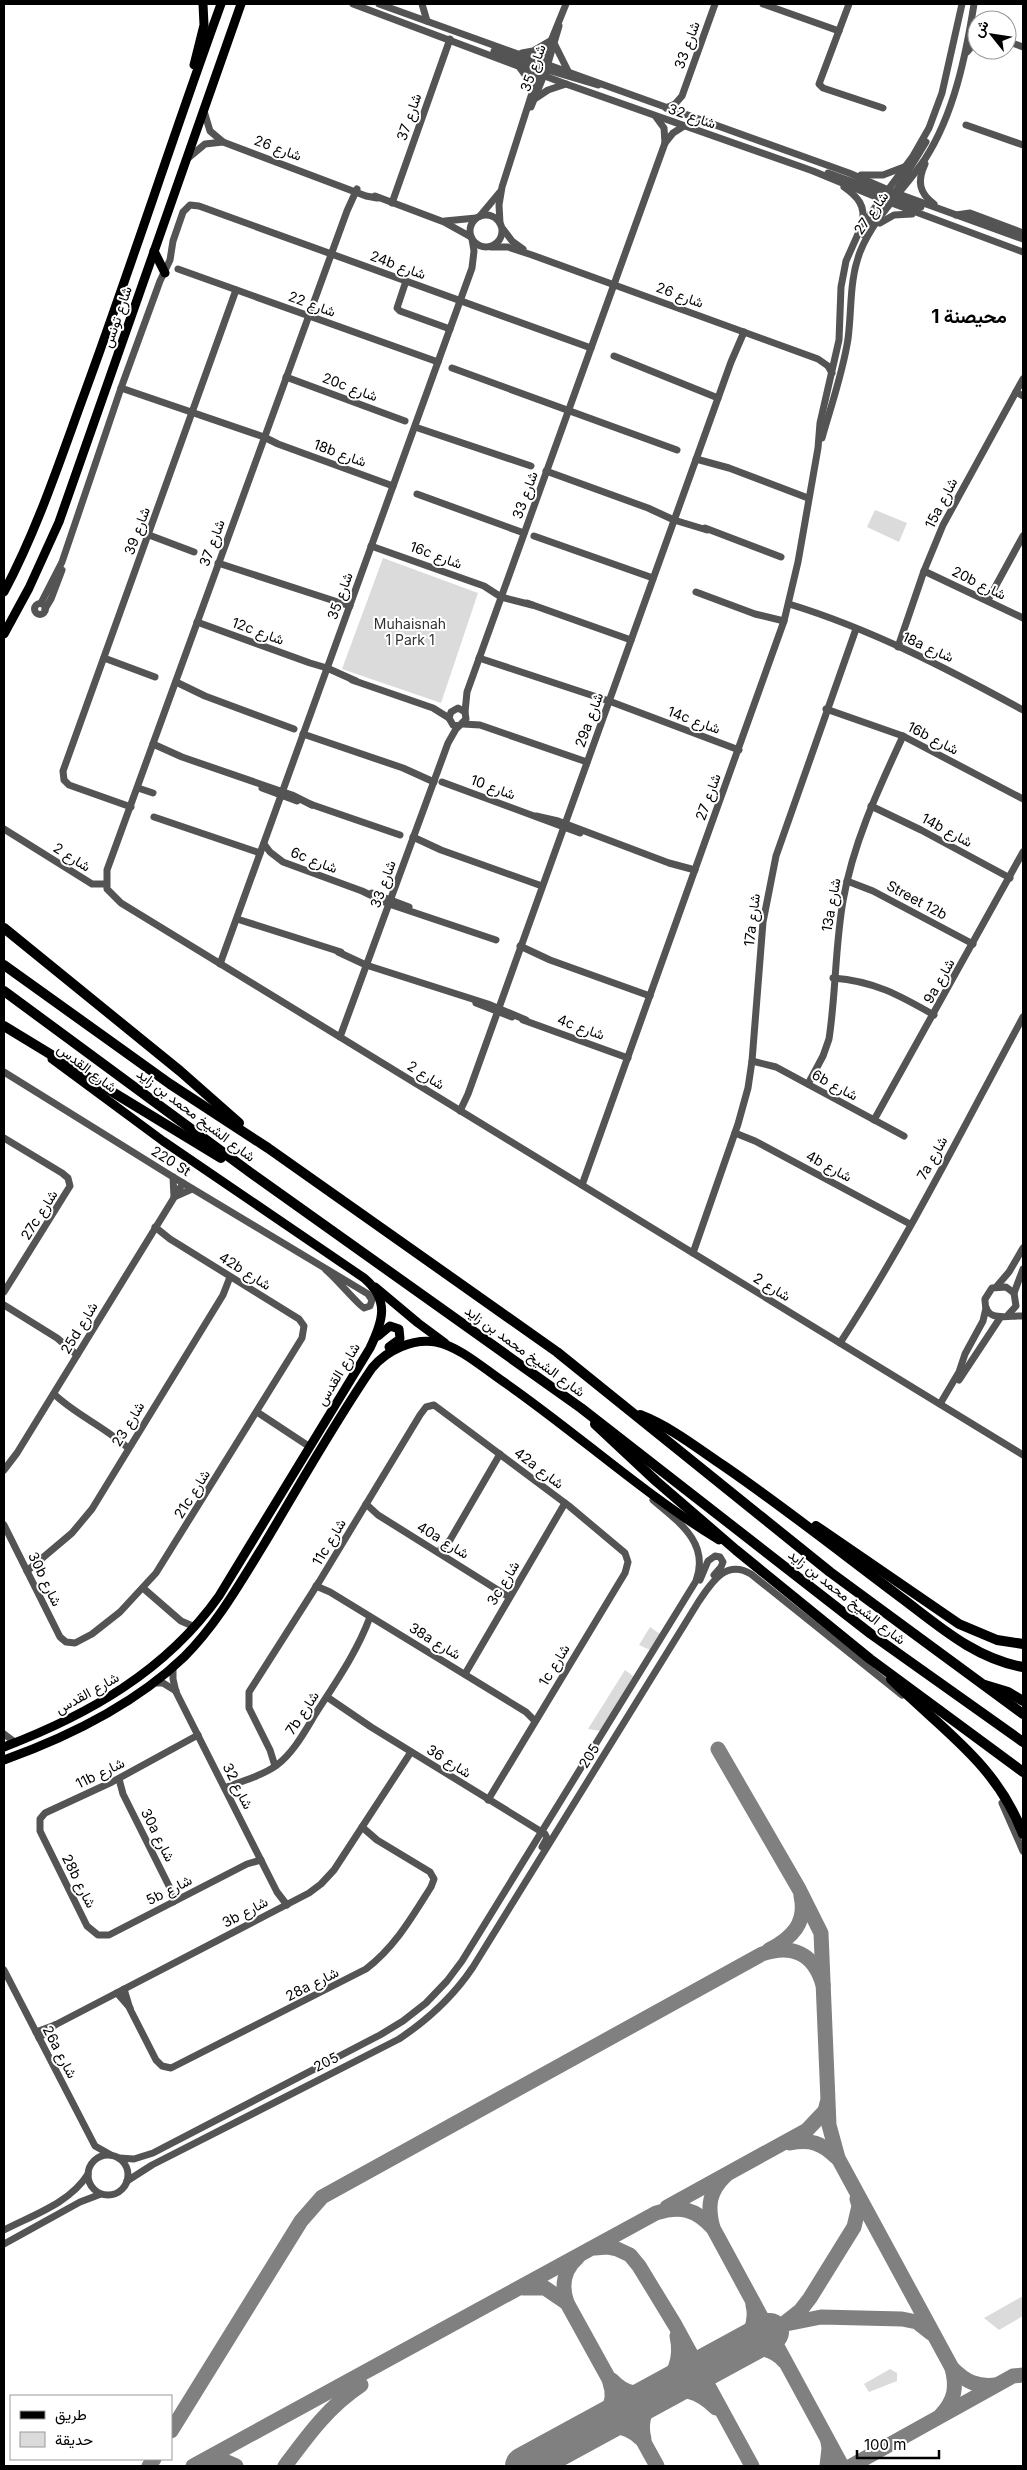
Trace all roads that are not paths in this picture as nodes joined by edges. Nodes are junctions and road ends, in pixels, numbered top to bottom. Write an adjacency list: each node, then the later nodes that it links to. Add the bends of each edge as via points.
1 (203, 4): 27 (main road, via 204,26 194,65)
2 (221, 4): 27 (main road, شارع تونس)
3 (241, 4): 15 (main road, شارع تونس)
4 (248, 4): 15 (main road)
5 (353, 4): 17 (street, شارع 32)
6 (379, 4): 13 (street, شارع 32)
7 (421, 4): 13 (street); 14 (street)
8 (566, 4): 19 (street, شارع 35)
9 (715, 4): 31 (street, شارع 33)
10 (763, 4): 16 (street)
11 (849, 4): 16 (street)
12 (962, 4): 41 (street, شارع 27, via 942,93)
13 (408, 14): 14 (street, شارع 32)
14 (427, 21): 21 (street, شارع 32)
15 (234, 24): 35 (main road, شارع تونس)
16 (839, 31): 34 (street, via 820,86)
17 (450, 38): 20 (street, شارع 32); 54 (street, شارع 37)
18 (967, 40): 23 (street, شارع 27)
19 (553, 42): 21 (street, via 534,51); 25 (street, شارع 35); 26 (street)
20 (472, 47): 24 (street, شارع 32); 25 (street, via 482,47)
21 (518, 53): 25 (street, شارع 32)
22 (967, 54): 23 (street)
23 (963, 59): 45 (street, شارع 27)
24 (518, 66): 25 (street, شارع 32); 30 (street, via 528,79)
25 (543, 69): 26 (street, شارع 32); 28 (street, شارع 32); 29 (street, via 592,85); 30 (street, شارع 35); 32 (street, شارع 35)
26 (568, 71): 29 (street, شارع 32)
27 (194, 80): 119 (main road, شارع تونس, via 51,485)
28 (566, 84): 32 (street, via 548,90); 37 (street, شارع 32)
29 (603, 84): 33 (street, شارع 32)
30 (532, 92): 38 (street, شارع 35)
31 (682, 96): 33 (street); 36 (street)
32 (534, 100): 38 (street, شارع 35)
33 (666, 108): 36 (street, شارع 32)
34 (883, 108)
35 (204, 110): 42 (street, via 210,132); 46 (main road, شارع تونس)
36 (686, 115): 49 (street, شارع 32)
37 (655, 116): 40 (street, شارع 32); 43 (street, via 665,133)
38 (524, 120): 51 (street, شارع 35)
39 (966, 125): 44 (street)
40 (684, 126): 43 (street, شارع 33); 48 (street, شارع 32)
41 (929, 128): 47 (street, شارع 27); 53 (street, via 922,152)
42 (223, 142): 46 (street, via 205,144); 52 (street, شارع 26)
43 (665, 143): 76 (street, شارع 33)
44 (1023, 145)
45 (931, 149): 53 (street, شارع 27); 55 (street, via 920,186 924,196)
46 (187, 159): 67 (main road, شارع تونس)
47 (906, 165): 49 (street, via 874,177); 53 (street, شارع 27)
48 (813, 171): 50 (street, شارع 32); 53 (street, via 838,176)
49 (849, 173): 53 (street, شارع 32)
50 (834, 180): 53 (street, شارع 32); 61 (street, via 860,201)
51 (502, 187): 58 (street, شارع 35); 60 (street, شارع 35, via 499,205)
52 (354, 190): 54 (street, شارع 26); 69 (street, شارع 37)
53 (890, 197): 55 (street, شارع 32); 56 (street, شارع 32); 57 (street); 61 (street, شارع 27); 62 (street, شارع 27); 71 (street, via 864,234)
54 (392, 203): 59 (street, شارع 26)
55 (943, 210): 57 (street, شارع 32)
56 (922, 215): 62 (street, via 894,215 884,219); 68 (street, شارع 32)
57 (957, 216): 63 (street, via 970,213); 65 (street, شارع 32)
58 (478, 218): 59 (street, شارع 26); 60 (street, via 489,215); 64 (street, via 471,226)
59 (437, 220): 64 (street, شارع 26)
60 (501, 225): 66 (street, via 501,237); 70 (street, شارع 26, via 512,241)
61 (862, 225): 83 (street, شارع 27, via 850,248 843,274)
62 (871, 232): 71 (street, شارع 27)
63 (1023, 233)
64 (472, 238): 66 (street, via 479,246); 73 (street, شارع 35)
65 (1023, 239)
66 (490, 247): 70 (street, شارع 26, via 508,247); 73 (street, شارع 35)
67 (154, 251): 72 (main road); 130 (main road, شارع تونس, via 59,522)
68 (1023, 252)
69 (331, 254): 72 (street, 24b شارع, via 196,205 188,206 183,212 170,260); 75 (street, 24b شارع); 79 (street, شارع 37)
70 (532, 255): 76 (street, شارع 26)
71 (857, 261): 100 (street, شارع 27, via 851,285 844,356)
72 (163, 268): 91 (street)
73 (472, 268): 78 (street, شارع 35)
74 (178, 269): 77 (street, شارع 22)
75 (406, 281): 78 (street, 24b شارع); 80 (street, via 397,308)
76 (614, 284): 81 (street, شارع 26); 82 (street, شارع 33)
77 (236, 290): 79 (street, شارع 22); 96 (street, شارع 39)
78 (460, 301): 80 (street, شارع 35); 82 (street, 24b شارع)
79 (308, 316): 86 (street, شارع 22); 89 (street, شارع 37)
80 (450, 329): 86 (street, شارع 35)
81 (742, 331): 85 (street, شارع 26); 93 (street, 29a شارع)
82 (591, 348): 95 (street, شارع 33)
83 (836, 352): 85 (street); 88 (street, شارع 27)
84 (614, 356): 93 (street)
85 (818, 359): 88 (street, شارع 26)
86 (438, 362): 98 (street, شارع 35)
87 (452, 368): 95 (street)
88 (832, 373): 100 (street, شارع 27, via 820,423)
89 (286, 376): 97 (street, 20c شارع); 99 (street, شارع 37)
90 (1023, 379): 92 (street, 15a شارع)
91 (121, 388): 96 (street, 18b شارع); 124 (street, via 62,562)
92 (1016, 392): 94 (street); 117 (street, 15a شارع, via 951,510)
93 (719, 395): 102 (street, 29a شارع)
94 (1023, 396)
95 (569, 410): 101 (street); 104 (street, شارع 33)
96 (192, 413): 99 (street, 18b شارع); 110 (street, شارع 39)
97 (405, 421)
98 (415, 424): 103 (street); 105 (street, شارع 35)
99 (263, 439): 105 (street, 18b شارع); 116 (street, شارع 37)
100 (818, 448): 107 (street, شارع 27)
101 (677, 450)
102 (697, 456): 107 (street); 108 (street, 29a شارع)
103 (531, 466)
104 (546, 471): 108 (street); 109 (street, شارع 33)
105 (393, 486): 113 (street, شارع 35)
106 (417, 494): 109 (street)
107 (809, 495): 123 (street, شارع 27)
108 (674, 518): 115 (street); 118 (street, 29a شارع)
109 (524, 533): 121 (street, شارع 33)
110 (149, 535): 114 (street); 134 (street, شارع 39)
111 (534, 536): 118 (street)
112 (1023, 536): 122 (street)
113 (371, 546): 121 (street, 16c شارع); 125 (street, شارع 35)
114 (194, 552)
115 (781, 557)
116 (219, 561): 125 (street); 127 (street, شارع 37)
117 (924, 571): 122 (street, 20b شارع); 132 (street, 15a شارع)
118 (652, 581): 131 (street, 29a شارع)
119 (4, 592)
120 (696, 592): 128 (street)
121 (502, 594): 131 (street, 16c شارع); 133 (street, شارع 33)
122 (988, 600): 126 (street, 20b شارع)
123 (790, 601): 128 (street, شارع 27); 129 (street, 18a شارع)
124 (43, 606)
125 (349, 608): 135 (street, شارع 35)
126 (1023, 618)
127 (197, 622): 135 (street, 12c شارع); 137 (street, شارع 37)
128 (783, 624): 153 (street, شارع 27)
129 (856, 629): 132 (street, 18a شارع); 142 (street, 17a شارع)
130 (4, 634)
131 (630, 642): 139 (street, 29a شارع)
132 (898, 647): 143 (street, 18a شارع)
133 (480, 656): 138 (street, شارع 33); 139 (street, 14c شارع)
134 (104, 658): 136 (street); 162 (street, شارع 39, via 63,771 64,780 68,785)
135 (327, 670): 140 (street, 12c شارع); 149 (street, شارع 35)
136 (155, 677)
137 (175, 685): 148 (street); 152 (street, شارع 37)
138 (466, 694): 141 (street, شارع 33); 144 (street, شارع 33)
139 (608, 703): 153 (street, 14c شارع); 154 (street, 29a شارع)
140 (433, 708): 141 (street, 12c شارع); 145 (street, 12c شارع)
141 (454, 709): 144 (street, 12c شارع); 145 (street, شارع 33)
142 (826, 709): 150 (street, 16b شارع); 195 (street, 17a شارع, via 770,878 763,922)
143 (1023, 710)
144 (465, 713): 146 (street, شارع 33); 147 (street)
145 (450, 721): 146 (street, 12c شارع); 151 (street, شارع 33)
146 (461, 725): 147 (street); 151 (street, شارع 33)
147 (480, 725): 154 (street)
148 (294, 729)
149 (304, 732): 155 (street); 159 (street, شارع 35)
150 (903, 736): 160 (street, 16b شارع); 161 (street, 13a شارع)
151 (448, 742): 155 (street, شارع 33)
152 (152, 746): 157 (street, شارع 37); 159 (street)
153 (738, 750): 171 (street, شارع 27)
154 (586, 765): 164 (street, 29a شارع)
155 (435, 779): 167 (street, شارع 33)
156 (442, 782): 164 (street, شارع 10)
157 (138, 788): 158 (street); 162 (street, شارع 37)
158 (153, 793)
159 (282, 794): 166 (street); 168 (street, شارع 35)
160 (1023, 799)
161 (871, 806): 172 (street, 14b شارع); 173 (street, 13a شارع)
162 (131, 807): 174 (street, شارع 37, via 107,870)
163 (154, 817): 170 (street)
164 (564, 826): 171 (street, شارع 10); 175 (street, 29a شارع)
165 (4, 830): 174 (street, شارع 2, via 89,883)
166 (400, 836)
167 (412, 840): 175 (street); 176 (street, شارع 33)
168 (264, 844): 170 (street, شارع 35); 176 (street, 6c شارع, via 283,862)
169 (1023, 852): 172 (street, 9a شارع)
170 (260, 855): 177 (street, شارع 35)
171 (694, 872): 187 (street, شارع 27)
172 (1010, 878): 180 (street, 9a شارع)
173 (847, 880): 180 (street, Street 12b); 185 (street, 13a شارع)
174 (105, 884): 182 (street, شارع 2, via 117,900)
175 (541, 888): 181 (street, 29a شارع)
176 (390, 902): 179 (street, 6c شارع); 183 (street, شارع 33)
177 (238, 916): 182 (street, شارع 35); 183 (street, 4c شارع)
178 (4, 928): 203 (highway, via 180,1071)
179 (496, 940)
180 (973, 944): 189 (street, 9a شارع)
181 (520, 949): 187 (street); 188 (street, 29a شارع)
182 (217, 962): 192 (street, شارع 2)
183 (367, 963): 188 (street, 4c شارع); 192 (street, شارع 33)
184 (4, 965): 203 (highway, شارع الشيخ محمد بن زايد, via 170,1084)
185 (833, 978): 189 (street, via 878,986); 197 (street, 13a شارع, via 829,1038)
186 (4, 991): 204 (highway, شارع الشيخ محمد بن زايد)
187 (650, 996): 194 (street, شارع 27)
188 (498, 1010): 194 (street, 4c شارع); 198 (street, 29a شارع, via 470,1085)
189 (934, 1015): 199 (street, 9a شارع)
190 (1023, 1016): 210 (street, 7a شارع)
191 (4, 1026): 193 (highway)
192 (338, 1035): 198 (street, شارع 2)
193 (35, 1046): 204 (highway, via 178,1133); 218 (main road, شارع القدس, via 116,1108)
194 (628, 1058): 207 (street, شارع 27)
195 (752, 1061): 197 (street, 6b شارع, via 776,1067); 200 (street, 17a شارع)
196 (4, 1072): 205 (street, 220 St)
197 (808, 1084): 199 (street, 6b شارع)
198 (457, 1109): 207 (street, شارع 2)
199 (874, 1120): 201 (street, 6b شارع)
200 (735, 1133): 210 (street, 4b شارع); 213 (street, 17a شارع)
201 (904, 1136)
202 (4, 1138): 217 (street, 27c شارع, via 62,1173 70,1186)
203 (268, 1148): 243 (highway, شارع الشيخ محمد بن زايد, via 557,1352)
204 (251, 1173): 242 (highway, شارع الشيخ محمد بن زايد)
205 (173, 1177): 206 (street, 220 St); 209 (street)
206 (183, 1183): 208 (street, 220 St); 209 (street, 25d شارع)
207 (580, 1183): 213 (street, شارع 2)
208 (192, 1189): 209 (street); 215 (street, 220 St)
209 (174, 1197): 211 (street, 25d شارع)
210 (910, 1224): 230 (street, 7a شارع)
211 (154, 1230): 216 (street, 42b شارع); 231 (street, 25d شارع)
212 (1023, 1248): 219 (street)
213 (691, 1252): 230 (street, شارع 2)
214 (1023, 1269): 221 (street)
215 (326, 1270): 215 (street, 220 St, via 345,1287 358,1306 370,1306 372,1300 368,1294)
216 (233, 1279): 228 (street, 42b شارع, via 299,1319); 246 (street, شارع 23)
217 (12, 1283): 220 (street, 27c شارع); 222 (street, 27c شارع)
218 (372, 1285): 232 (main road, شارع القدس, via 380,1299 382,1313 380,1327); 233 (main road)
219 (997, 1286): 221 (street, via 1006,1287); 224 (street, via 986,1295)
220 (4, 1292)
221 (1015, 1297): 225 (street); 227 (street, via 1014,1310)
222 (4, 1300)
223 (4, 1305): 229 (street)
224 (986, 1308): 227 (street, via 991,1315); 235 (street)
225 (1023, 1310)
226 (1023, 1316): 227 (street)
227 (1004, 1317): 235 (street)
228 (304, 1326): 244 (street, 21c شارع, via 302,1338)
229 (57, 1338): 231 (street); 234 (street)
230 (842, 1344): 239 (street, شارع 2)
231 (82, 1347): 234 (street, 25d شارع)
232 (370, 1348): 236 (main road, via 387,1326 399,1330 400,1339 374,1360); 247 (main road, شارع القدس)
233 (456, 1350): 236 (main road, شارع القدس, via 431,1342 396,1348 377,1362); 252 (main road, شارع القدس, via 527,1398)
234 (77, 1355): 237 (street, 25d شارع)
235 (952, 1388): 239 (street)
236 (357, 1390): 273 (main road, شارع القدس, via 232,1596)
237 (54, 1394): 238 (street, 25d شارع); 240 (street)
238 (50, 1401): 240 (street); 251 (street, 25d شارع)
239 (942, 1405): 250 (street, شارع 2)
240 (67, 1406): 245 (street)
241 (426, 1407): 249 (street, 42a شارع, via 434,1405 441,1409); 254 (street, 11c شارع)
242 (581, 1408): 257 (highway, via 629,1456); 287 (highway, شارع الشيخ محمد بن زايد, via 872,1634)
243 (630, 1411): 255 (highway, via 667,1428); 279 (highway, شارع الشيخ محمد بن زايد, via 830,1572)
244 (257, 1412): 247 (street); 264 (street, 21c شارع, via 167,1558)
245 (116, 1436): 246 (street); 248 (street)
246 (133, 1441): 248 (street, شارع 23)
247 (310, 1446): 267 (main road, شارع القدس)
248 (128, 1448): 259 (street, شارع 23, via 92,1509 72,1533)
249 (502, 1455): 253 (street, 42a شارع); 258 (street)
250 (1023, 1455)
251 (4, 1470)
252 (632, 1477): 257 (main road, شارع القدس, via 673,1509); 266 (street, 205, via 684,1527 695,1542 700,1565)
253 (567, 1504): 260 (street, 42a شارع, via 625,1553); 265 (street, 3c شارع)
254 (364, 1507): 258 (street, 40a شارع); 263 (street, 11c شارع)
255 (793, 1514): 272 (highway, via 884,1571 946,1616 997,1640); 276 (highway, via 965,1645 993,1659)
256 (4, 1525): 261 (street, 30b شارع)
257 (736, 1550): 274 (highway)
258 (441, 1554): 265 (street, 40a شارع)
259 (44, 1558): 261 (street, شارع 23); 262 (street, شارع 23)
260 (628, 1562): 284 (street, 1c شارع, via 625,1573)
261 (24, 1564): 262 (street, 30b شارع)
262 (27, 1571): 271 (street, 30b شارع, via 59,1635)
263 (318, 1584): 269 (street, 38a شارع); 290 (street, 11c شارع, via 250,1689 248,1705)
264 (143, 1588): 270 (street, via 181,1621); 271 (street, 21c شارع, via 101,1627 79,1642)
265 (510, 1595): 277 (street, 3c شارع)
266 (690, 1595): 268 (street, via 710,1558 720,1558 723,1565); 301 (street, 205)
267 (219, 1596): 270 (main road, شارع القدس); 273 (main road, via 224,1602)
268 (699, 1601): 308 (street, 205, via 725,1571 741,1569 756,1577 869,1667 968,1757 1001,1800); 310 (street, 205)
269 (374, 1619): 277 (street, 38a شارع); 281 (street, 7b شارع)
270 (195, 1627): 288 (main road, شارع القدس, via 158,1663 120,1691)
271 (66, 1642)
272 (1023, 1644)
273 (191, 1649): 275 (main road, شارع القدس)
274 (870, 1659): 292 (highway); 306 (highway, via 975,1756 1002,1790)
275 (173, 1666): 278 (main road, شارع القدس); 280 (street, شارع 32)
276 (1023, 1667)
277 (463, 1673): 284 (street, 38a شارع)
278 (153, 1683): 280 (street, via 168,1685); 293 (main road, شارع القدس, via 82,1726)
279 (981, 1684): 282 (highway, via 998,1688); 283 (highway, شارع الشيخ محمد بن زايد)
280 (176, 1692): 285 (street, شارع 32)
281 (326, 1699): 291 (street, شارع 36); 294 (street, 7b شارع)
282 (1023, 1701)
283 (1023, 1714)
284 (536, 1718): 300 (street, 1c شارع)
285 (196, 1732): 298 (street, 11b شارع); 299 (street, شارع 32)
286 (4, 1734): 288 (street)
287 (1023, 1742)
288 (16, 1743): 289 (main road, شارع القدس)
289 (4, 1747)
290 (270, 1750): 294 (street); 295 (street)
291 (410, 1751): 300 (street, شارع 36); 303 (street, 3b شارع)
292 (1005, 1759): 296 (highway); 297 (highway)
293 (4, 1760)
294 (284, 1760): 295 (street, 7b شارع)
295 (275, 1766): 299 (street, 7b شارع)
296 (1023, 1772)
297 (1023, 1776)
298 (115, 1781): 304 (street, 11b شارع, via 45,1813 38,1823); 311 (street, 30a شارع)
299 (226, 1791): 309 (street, شارع 32)
300 (486, 1799): 302 (street, شارع 36)
301 (549, 1822): 302 (street); 305 (street, 205)
302 (530, 1825): 305 (street, شارع 36); 307 (street)
303 (360, 1830): 312 (street, 3b شارع, via 322,1884); 315 (street, 28a شارع, via 430,1872 434,1882 396,1940 366,1969 171,2068 159,2063)
304 (40, 1831): 313 (street, 28b شارع, via 87,1926)
305 (543, 1832): 307 (street, 205); 310 (street, via 546,1840)
306 (1023, 1834)
307 (535, 1845): 319 (street, 205, via 458,1966 415,2013 380,2035 153,2154 134,2159)
308 (1023, 1851)
309 (260, 1858): 311 (street, 5b شارع); 312 (street, شارع 32)
310 (522, 1888): 322 (street, 205, via 466,1977 445,2003 422,2023 399,2038 145,2168)
311 (177, 1900): 313 (street, 5b شارع, via 110,1935)
312 (284, 1906): 315 (street, 3b شارع)
313 (101, 1936)
314 (4, 1970): 316 (street, 26a شارع)
315 (121, 1991): 316 (street, 3b شارع)
316 (37, 2035): 317 (street, 26a شارع)
317 (95, 2146): 318 (street); 320 (street)
318 (111, 2155): 319 (street); 320 (street, via 97,2158)
319 (119, 2158): 322 (street, via 127,2168)
320 (90, 2166): 321 (street)
321 (88, 2174): 323 (street, via 91,2186); 324 (street, via 67,2197)
322 (127, 2181): 323 (street, via 115,2194)
323 (101, 2194): 325 (street, via 80,2202)
324 (4, 2230)
325 (4, 2244)

